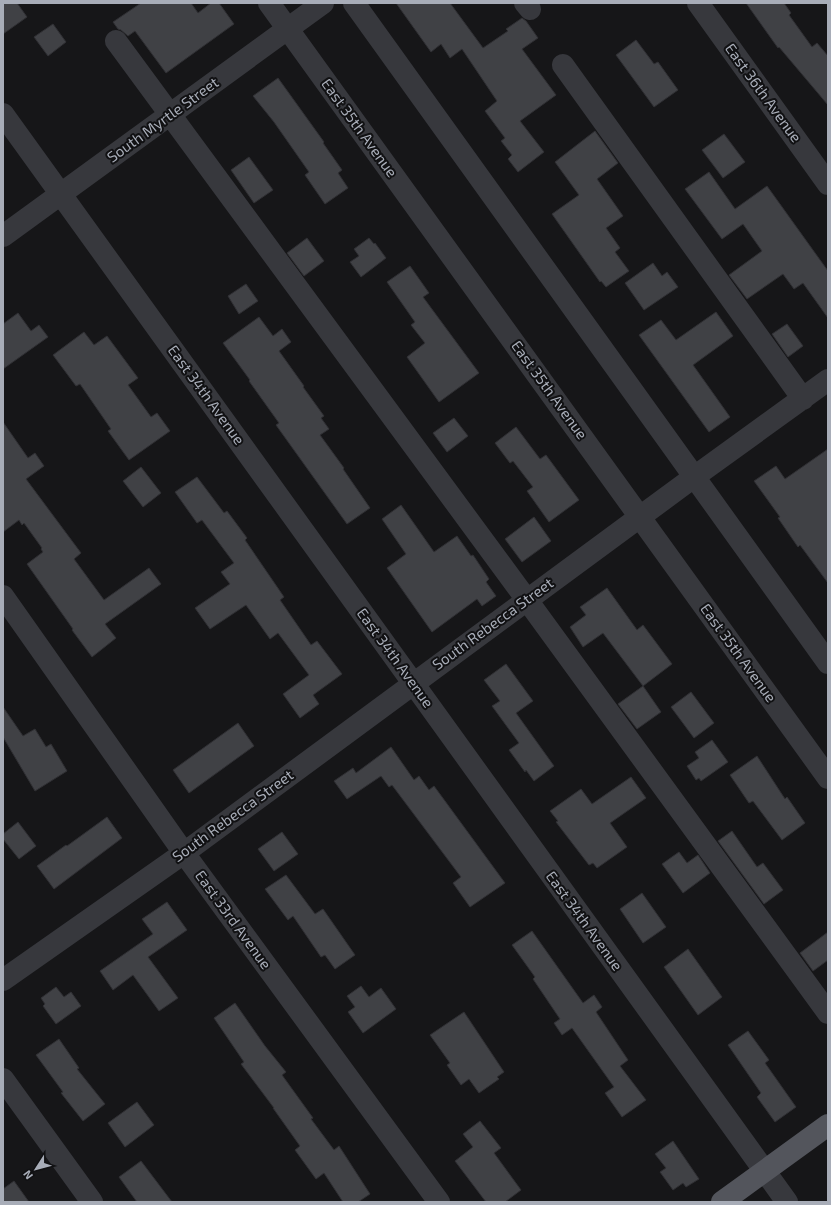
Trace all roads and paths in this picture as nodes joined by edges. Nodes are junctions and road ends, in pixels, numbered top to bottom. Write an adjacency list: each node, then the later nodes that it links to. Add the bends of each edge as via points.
1 (269, 3): 5 (street, East 35th Avenue)
2 (323, 3): 5 (street, South Myrtle Street)
3 (354, 3): 15 (street)
4 (698, 3): 10 (street, East 36th Avenue)
5 (287, 29): 9 (street, South Myrtle Street); 16 (street, East 35th Avenue)
6 (116, 41): 9 (street)
7 (563, 65): 14 (street)
8 (3, 114): 11 (street, East 34th Avenue)
9 (171, 114): 11 (street, South Myrtle Street); 18 (street)
10 (828, 184)
11 (61, 194): 12 (street, South Myrtle Street); 20 (street, East 34th Avenue)
12 (3, 236)
13 (828, 380): 14 (street, South Rebecca Street)
14 (803, 398): 15 (street, South Rebecca Street)
15 (694, 477): 16 (street, South Rebecca Street); 19 (street)
16 (640, 517): 18 (street, South Rebecca Street); 21 (street, East 35th Avenue)
17 (3, 596): 22 (street, East 33rd Avenue)
18 (526, 600): 20 (street, South Rebecca Street); 24 (street)
19 (828, 663)
20 (413, 683): 22 (street, South Rebecca Street); 27 (street, East 34th Avenue)
21 (828, 778)
22 (184, 853): 23 (street, South Rebecca Street); 29 (street, East 33rd Avenue)
23 (3, 980)
24 (828, 1013)
25 (3, 1079): 28 (street)
26 (828, 1125): 27 (main road)
27 (764, 1171): 30 (main road); 31 (street, East 34th Avenue)
28 (92, 1202)
29 (439, 1202)
30 (722, 1202)
31 (787, 1202)

